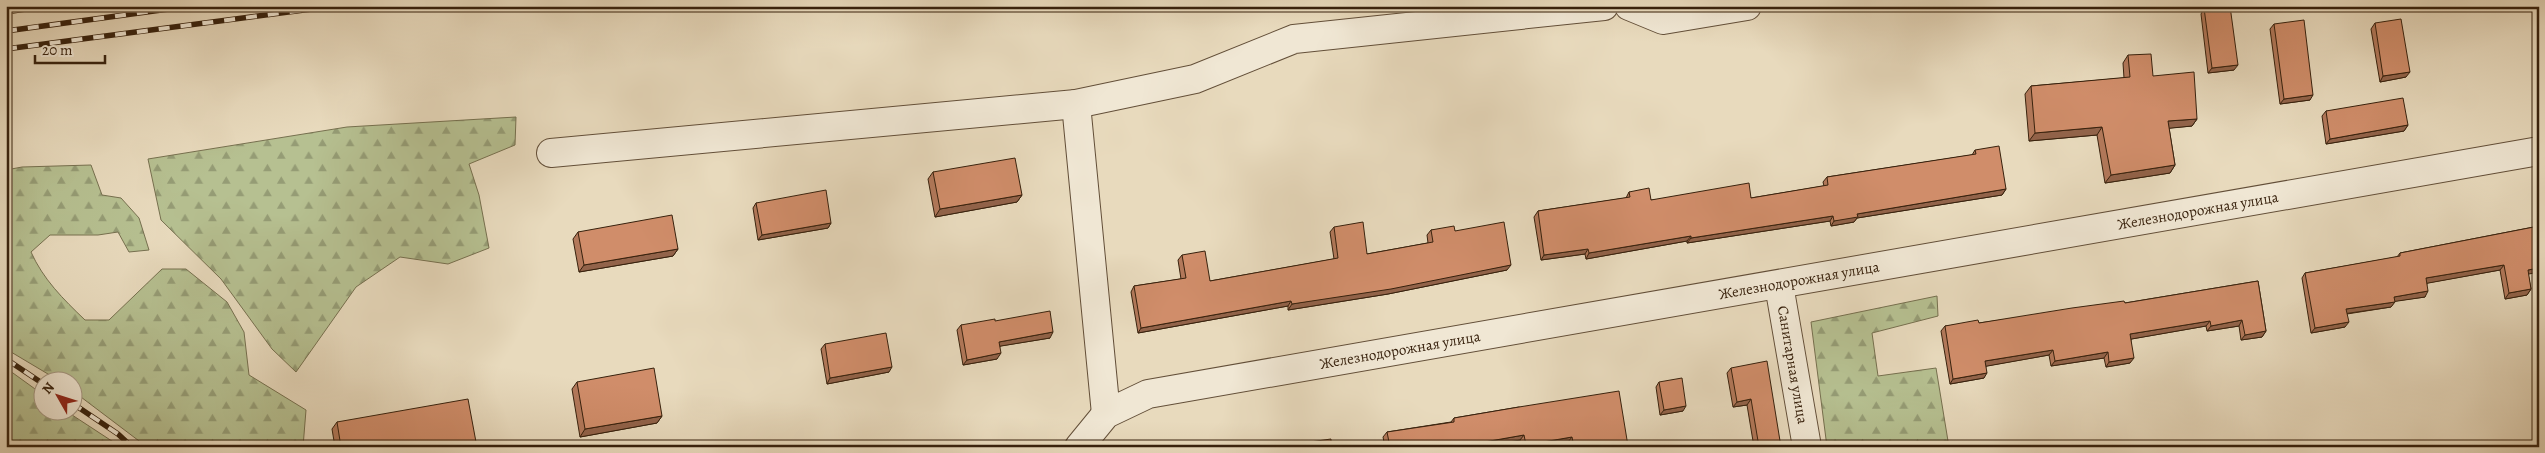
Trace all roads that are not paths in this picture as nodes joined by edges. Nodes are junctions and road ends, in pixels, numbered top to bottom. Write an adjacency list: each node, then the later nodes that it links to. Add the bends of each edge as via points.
1 (1604, 6): 4 (street, via 1294,39 1196,79)
2 (1629, 6): 3 (street, via 1663,20)
3 (1747, 6)
4 (1076, 104): 6 (street); 8 (street)
5 (2539, 152): 7 (street, Железнодорожная улица)
6 (551, 153)
7 (1779, 284): 8 (street, Железнодорожная улица, via 1148,394); 10 (street, Санитарная улица)
8 (1106, 414): 9 (street, Железнодорожная улица)
9 (1079, 447)
10 (1807, 447)

